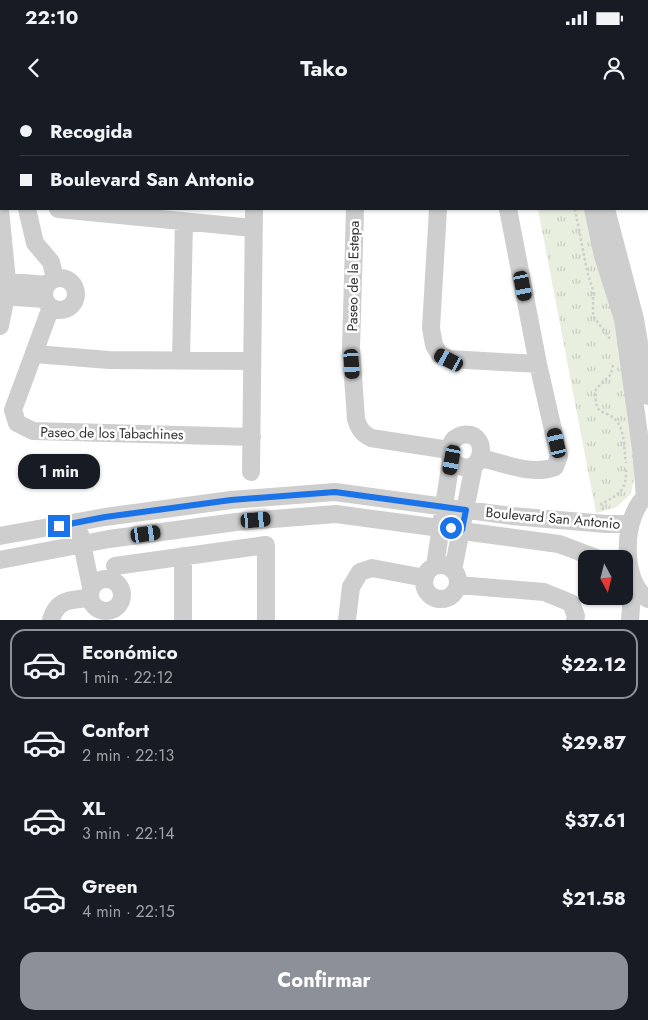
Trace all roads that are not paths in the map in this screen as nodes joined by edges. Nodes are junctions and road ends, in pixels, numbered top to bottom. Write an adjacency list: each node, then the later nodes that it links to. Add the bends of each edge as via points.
1 (0, 210): 12 (street)
2 (27, 210): 13 (street, via 35,243 51,262)
3 (68, 210): 10 (street)
4 (254, 210): 11 (street)
5 (354, 210): 23 (street, Paseo de la Estepa, via 351,348 359,428 371,438)
6 (438, 210): 20 (street, via 430,328 434,345 449,360)
7 (508, 210): 20 (street, Paseo de la Estepa)
8 (593, 210): 26 (street, via 603,256 623,319)
9 (606, 210): 14 (street)
10 (184, 222): 11 (street); 18 (street)
11 (253, 228): 19 (street)
12 (3, 288): 13 (street); 15 (street)
13 (50, 293): 17 (street, Paseo de los Tabachines)
14 (642, 317): 16 (street)
15 (0, 326)
16 (643, 337): 21 (street)
17 (35, 354): 18 (street, via 109,360); 22 (street, Paseo de los Tabachines, via 13,410 17,423 32,431)
18 (181, 360): 19 (street)
19 (252, 361): 22 (street)
20 (538, 364): 24 (street, Paseo de la Estepa, via 559,456 555,467 546,471)
21 (648, 396)
22 (252, 436): 25 (street)
23 (450, 455): 24 (street, Paseo de la Estepa, via 458,466 466,468); 24 (street, via 452,441 469,435 478,440 482,448); 27 (street)
24 (477, 462): 28 (street)
25 (251, 472)
26 (646, 496): 31 (street)
27 (443, 507): 28 (street, Boulevard San Antonio); 29 (street, Boulevard San Antonio, via 335,492 231,500); 32 (street)
28 (466, 510): 31 (street, Boulevard San Antonio); 33 (street)
29 (105, 517): 30 (street, Boulevard San Antonio); 35 (street)
30 (78, 522): 34 (street, Boulevard San Antonio); 36 (street)
31 (630, 524): 37 (street)
32 (440, 527): 33 (street, Boulevard San Antonio); 35 (street, Boulevard San Antonio, via 336,514 236,522); 42 (street)
33 (462, 530): 38 (street, Boulevard San Antonio, via 559,544); 43 (street)
34 (0, 536)
35 (109, 540): 36 (street, Boulevard San Antonio); 41 (street)
36 (83, 544): 40 (street, Boulevard San Antonio); 46 (street)
37 (628, 550)
38 (578, 551)
39 (183, 556): 41 (street); 50 (street); 51 (street, via 266,545)
40 (0, 560)
41 (115, 566): 45 (street)
42 (430, 572): 43 (street, via 445,565); 43 (street, via 426,592 434,598 445,599 454,594); 52 (street, via 372,568 360,572 351,587)
43 (456, 577): 53 (street, via 550,594 570,603)
44 (633, 581): 47 (street)
45 (118, 584): 46 (street, via 109,579 99,580); 46 (street, via 122,598 111,611 95,608)
46 (90, 592): 49 (street, via 57,606)
47 (648, 599)
48 (630, 605): 54 (street)
49 (51, 620)
50 (183, 620)
51 (266, 620)
52 (347, 620)
53 (575, 620)
54 (630, 620)

